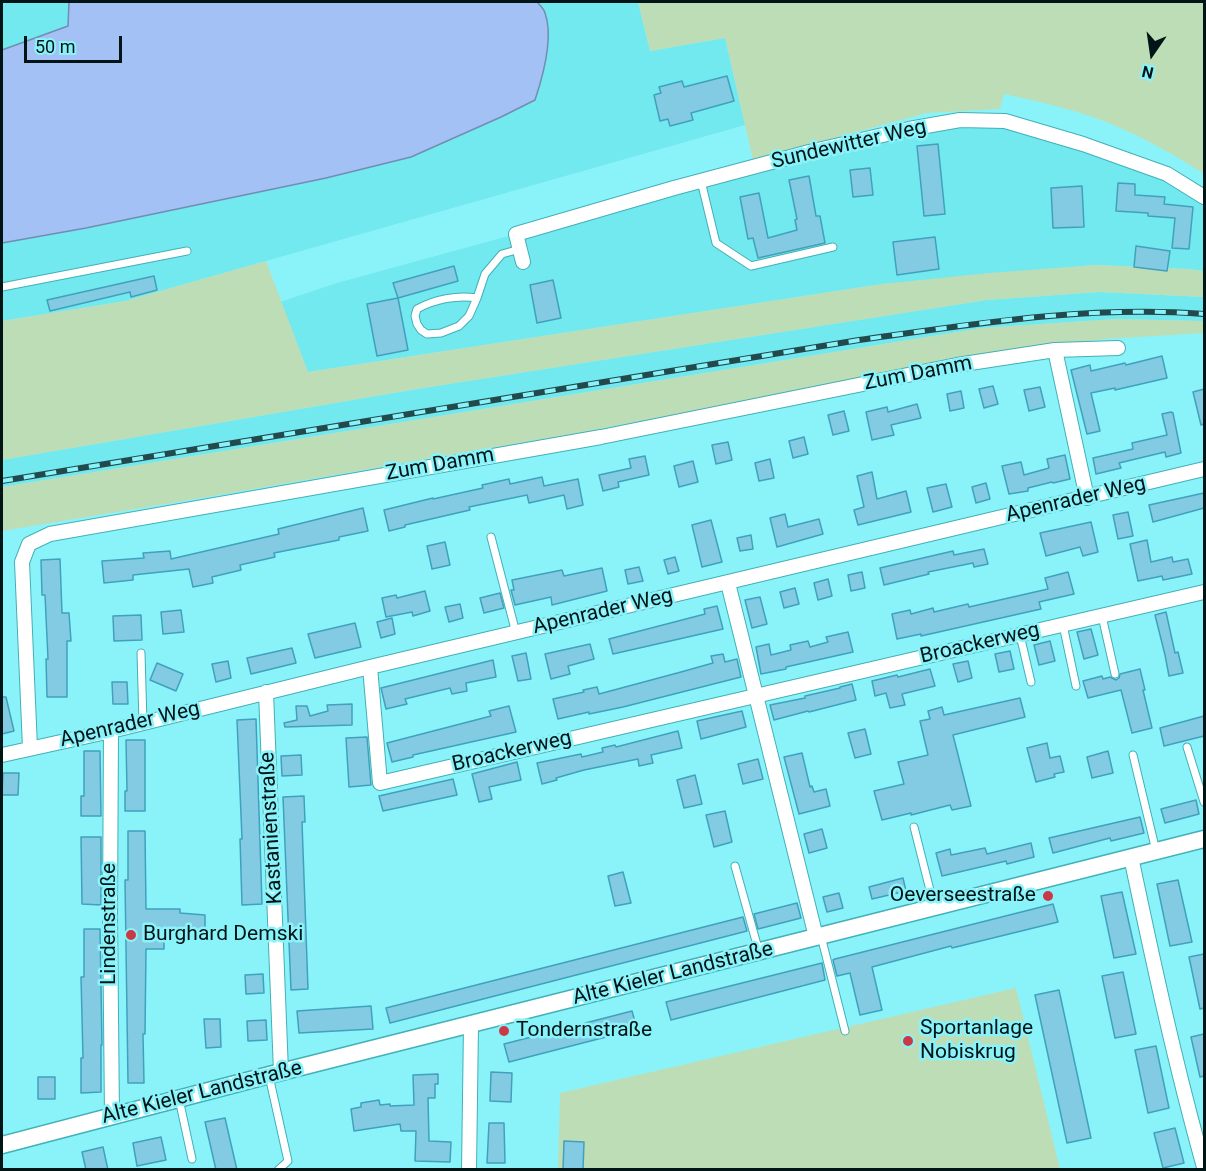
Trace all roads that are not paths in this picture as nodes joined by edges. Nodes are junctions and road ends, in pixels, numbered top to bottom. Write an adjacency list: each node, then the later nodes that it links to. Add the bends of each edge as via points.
1 (701, 181): 2 (street, Sundewitter Weg, via 909,129 960,120 1005,121 1167,174); 3 (lane, via 716,243 751,266); 5 (street, Sundewitter Weg, via 516,234)
2 (1204, 197)
3 (833, 247)
4 (187, 251): 6 (lane)
5 (522, 255): 7 (lane, via 502,254 485,274)
6 (2, 287)
7 (477, 298): 7 (lane, via 469,316 459,326 427,333 417,324 417,309 423,306 444,299)
8 (1118, 348): 9 (street, Zum Damm)
9 (1055, 350): 11 (street); 29 (street, Zum Damm, via 957,365 590,439 50,534 29,544 22,562)
10 (1204, 469): 11 (street, Apenrader Weg)
11 (1087, 498): 13 (street, Apenrader Weg)
12 (491, 537): 17 (lane)
13 (728, 583): 17 (street, Apenrader Weg); 25 (street)
14 (1204, 592): 15 (street, Broackerweg)
15 (1102, 616): 16 (street, Broackerweg); 21 (lane)
16 (1063, 625): 18 (street, Broackerweg); 23 (lane)
17 (516, 633): 20 (street, Apenrader Weg)
18 (1020, 636): 22 (lane); 25 (street, Broackerweg)
19 (141, 653): 26 (lane)
20 (370, 667): 24 (street, Apenrader Weg); 25 (street, Broackerweg, via 380,783)
21 (1115, 674)
22 (1031, 682)
23 (1076, 686)
24 (266, 692): 26 (street, Apenrader Weg); 43 (street, Kastanienstraße)
25 (756, 695): 39 (street)
26 (143, 723): 27 (street, Apenrader Weg)
27 (111, 731): 29 (street, Apenrader Weg); 45 (street, Lindenstraße)
28 (1187, 747): 32 (lane)
29 (30, 748): 30 (street, Apenrader Weg)
30 (2, 755)
31 (1133, 755): 35 (lane)
32 (1204, 802)
33 (914, 827): 38 (lane)
34 (1204, 839): 35 (street, Alte Kieler Landstraße)
35 (1156, 851): 36 (street, Alte Kieler Landstraße)
36 (1131, 857): 38 (street, Alte Kieler Landstraße); 48 (street, via 1163,1008)
37 (735, 866): 40 (lane)
38 (935, 908): 39 (street, Alte Kieler Landstraße)
39 (819, 937): 40 (street, Alte Kieler Landstraße); 42 (lane)
40 (759, 952): 41 (street, Alte Kieler Landstraße)
41 (471, 1025): 43 (street, Alte Kieler Landstraße); 50 (street)
42 (845, 1031)
43 (275, 1074): 44 (street, Alte Kieler Landstraße); 49 (lane, via 288,1161)
44 (179, 1099): 45 (street, Alte Kieler Landstraße); 47 (lane)
45 (112, 1116): 46 (street, Alte Kieler Landstraße)
46 (2, 1145)
47 (192, 1159)
48 (1204, 1167)
49 (278, 1170)
50 (469, 1170)

